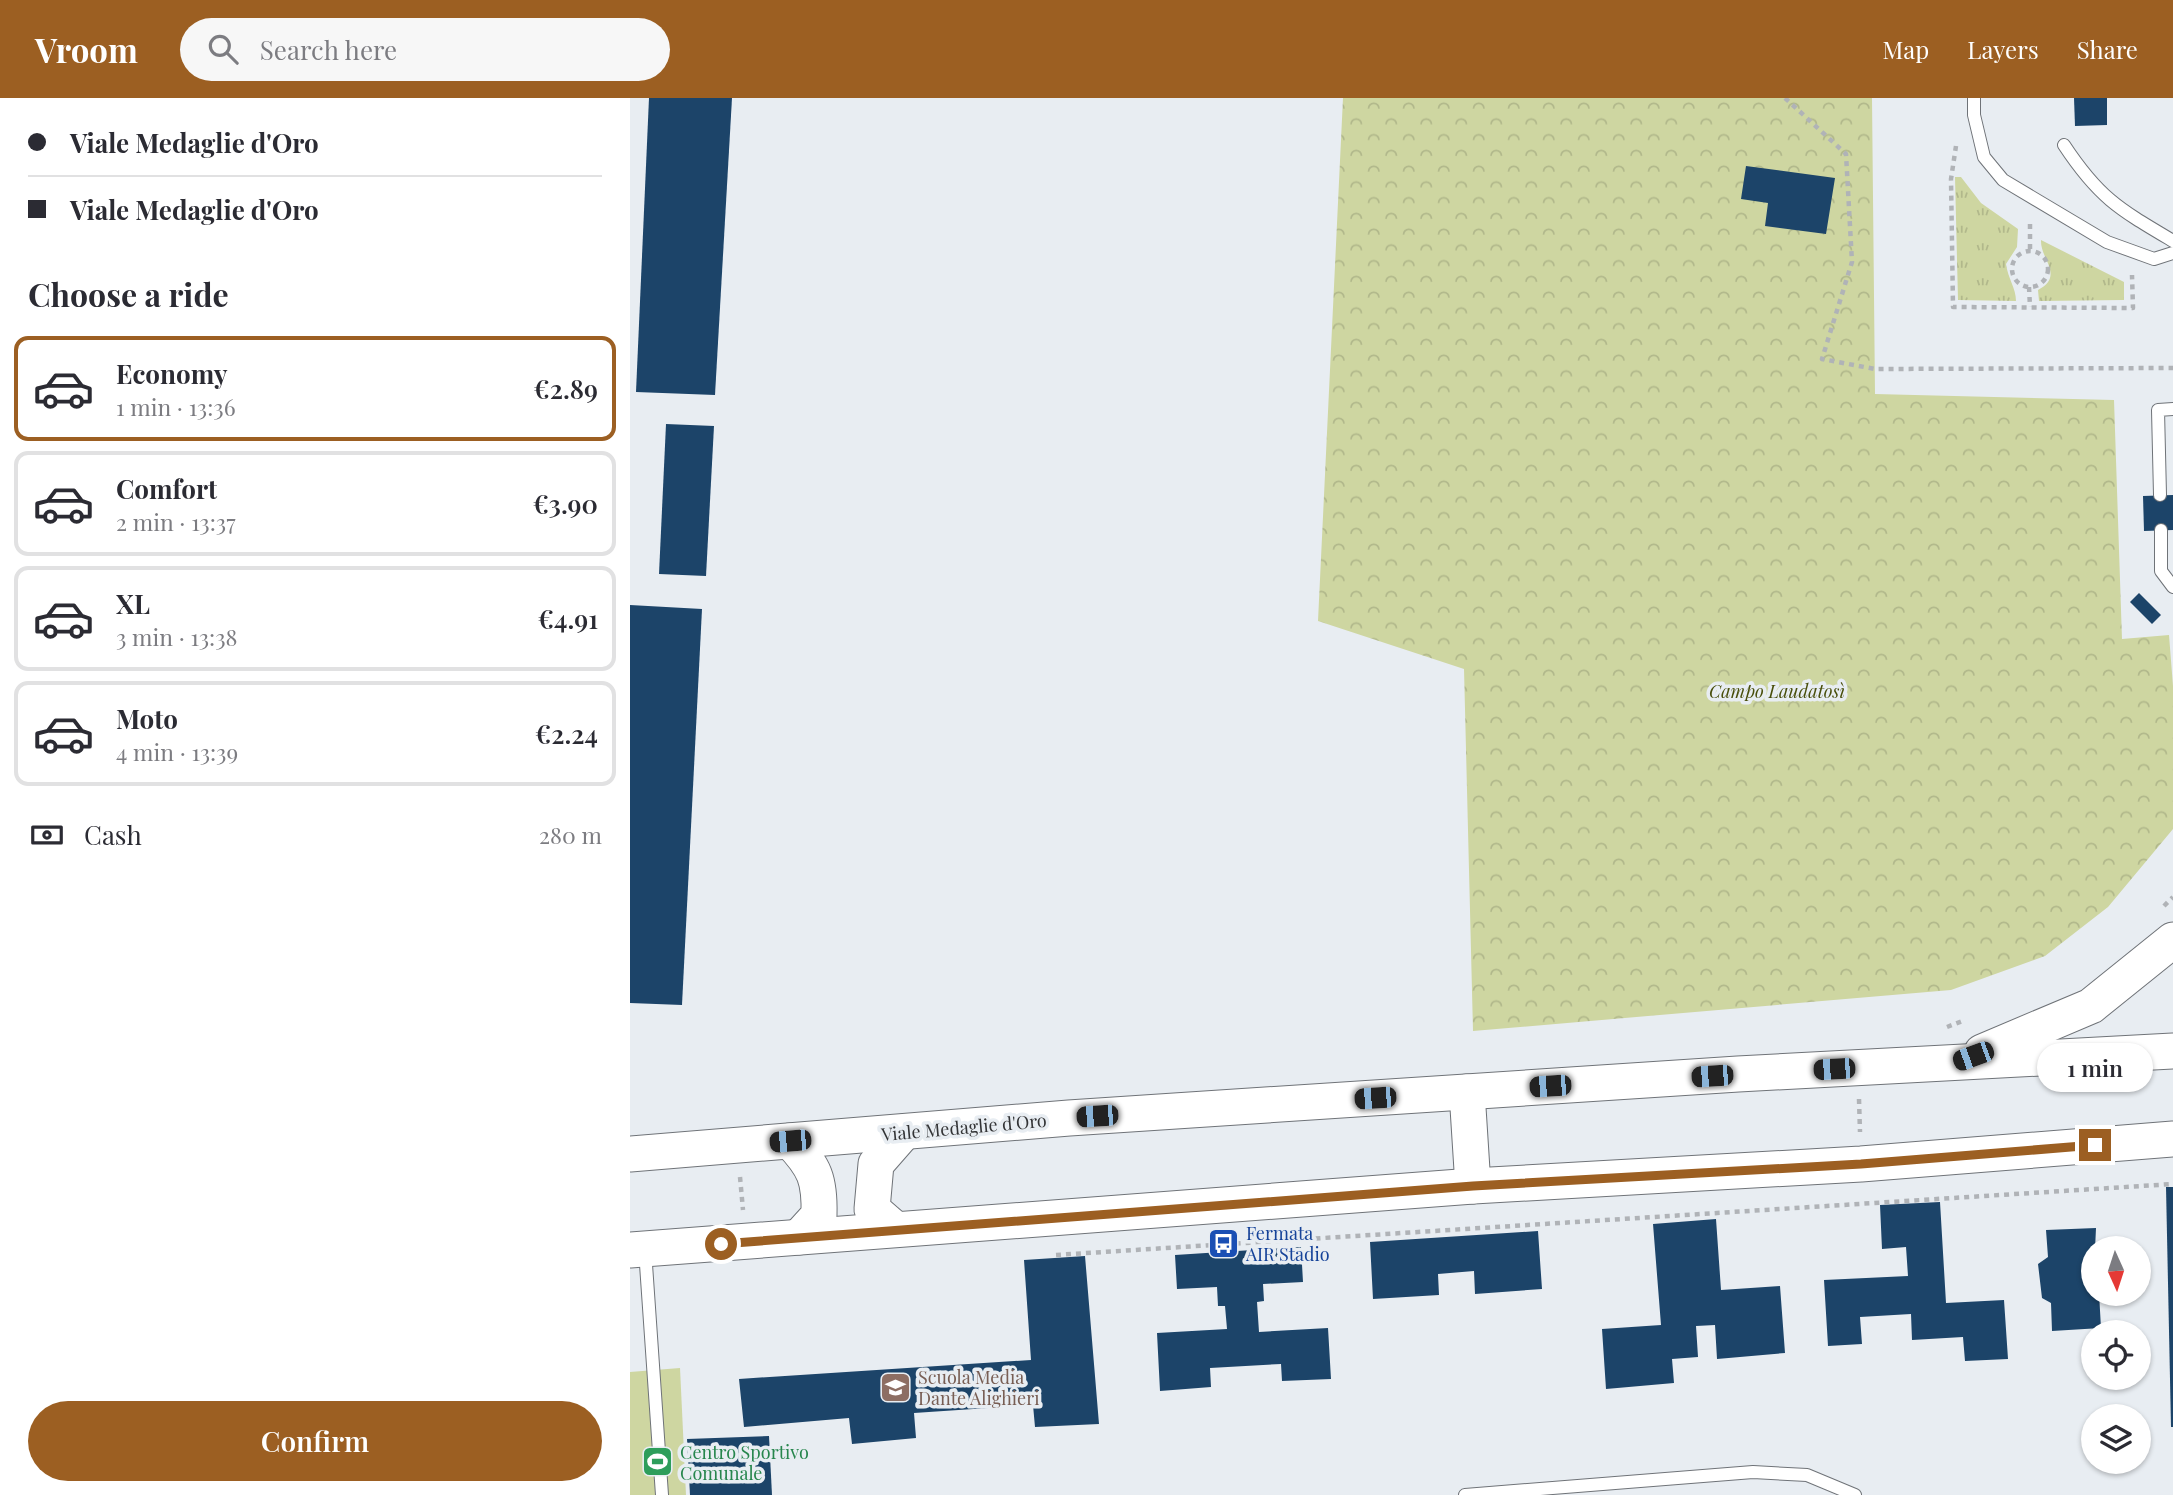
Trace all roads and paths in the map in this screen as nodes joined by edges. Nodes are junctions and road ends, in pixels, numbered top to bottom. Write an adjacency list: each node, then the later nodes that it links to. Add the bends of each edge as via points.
1 (1785, 98): 14 (path, via 1846,154 1852,262 1822,359 1875,369)
2 (1973, 98): 10 (lane, via 1984,158 2003,180 2107,242 2154,259)
3 (1957, 134): 13 (path, via 1951,180 1953,307)
4 (2064, 145): 8 (lane, via 2098,190 2122,211)
5 (2020, 218): 6 (path)
6 (2030, 224): 7 (path); 9 (path)
7 (2042, 230)
8 (2173, 240)
9 (2030, 251): 12 (path, via 2042,256 2048,266 2041,283); 12 (path, via 2015,258 2011,269 2014,280)
10 (2173, 253)
11 (2123, 270): 13 (path, via 2134,276 2133,308)
12 (2029, 287): 13 (path)
13 (2030, 307)
14 (2173, 368)
15 (2173, 409): 16 (lane, via 2158,410)
16 (2160, 495)
17 (2161, 530): 18 (lane, via 2161,572)
18 (2173, 587)
19 (2173, 897): 20 (path)
20 (2164, 927): 24 (main road, via 2091,1006)
21 (1970, 1018): 22 (path)
22 (1933, 1028)
23 (2173, 1051): 24 (main road, Viale Medaglie d'Oro)
24 (1950, 1064): 25 (main road, Viale Medaglie d'Oro)
25 (1858, 1068): 26 (main road, Viale Medaglie d'Oro); 32 (path)
26 (1466, 1092): 27 (main road, Viale Medaglie d'Oro); 34 (main road)
27 (904, 1132): 29 (main road, Viale Medaglie d'Oro); 36 (main road, via 876,1164 872,1209)
28 (2173, 1139): 32 (main road)
29 (790, 1141): 30 (main road, Viale Medaglie d'Oro); 37 (main road, via 807,1158 820,1184 819,1215)
30 (736, 1146): 31 (main road, Viale Medaglie d'Oro); 38 (path)
31 (630, 1154)
32 (1861, 1164): 34 (main road); 35 (path)
33 (2173, 1184): 35 (path)
34 (1473, 1186): 36 (main road)
35 (1865, 1203): 40 (path)
36 (895, 1229): 37 (main road)
37 (799, 1237): 38 (main road)
38 (747, 1242): 39 (main road)
39 (637, 1250): 41 (lane)
40 (1042, 1256)
41 (662, 1495)
42 (1465, 1495): 43 (lane, via 1753,1472 1807,1475)
43 (1855, 1495)

